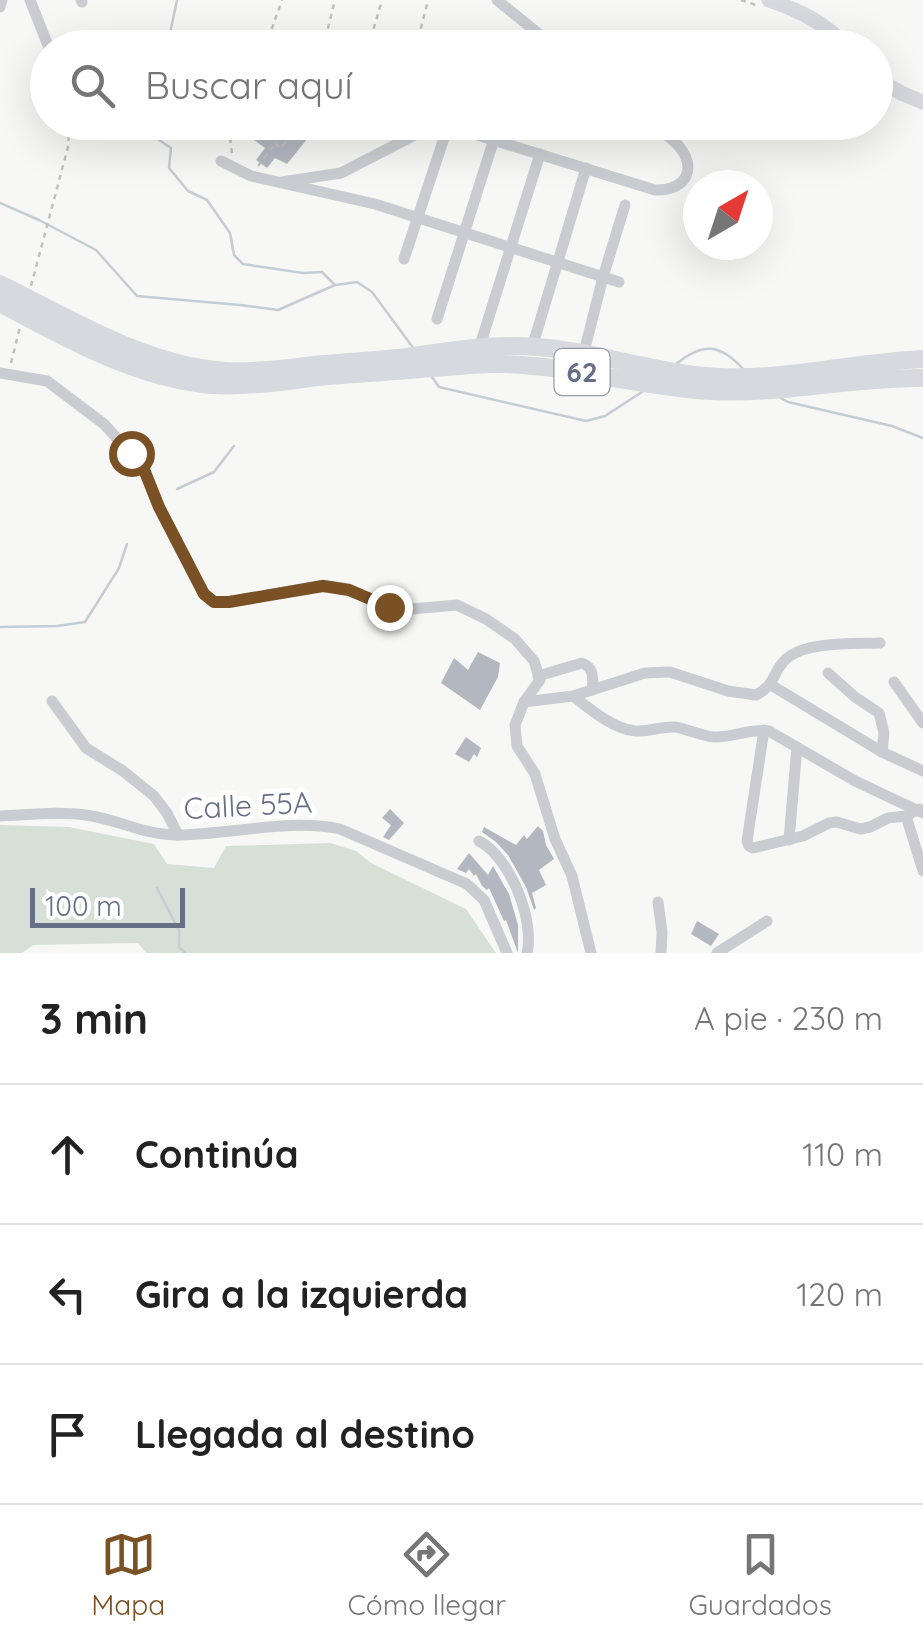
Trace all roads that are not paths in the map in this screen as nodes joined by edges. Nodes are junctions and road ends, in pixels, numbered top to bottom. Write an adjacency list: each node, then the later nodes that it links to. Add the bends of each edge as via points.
1 (30, 0): 4 (street)
2 (497, 0): 5 (street)
3 (769, 0): 6 (main road)
4 (42, 30)
5 (534, 30)
6 (827, 30)
7 (893, 89): 8 (main road)
8 (923, 102)
9 (406, 140): 17 (street, via 341,174)
10 (443, 140): 19 (street)
11 (494, 140): 20 (street)
12 (497, 140): 14 (street)
13 (672, 140): 16 (street, via 687,160 687,176 670,190)
14 (540, 154): 16 (street); 21 (street)
15 (221, 161): 17 (street)
16 (586, 168): 23 (street)
17 (282, 182): 19 (street)
18 (625, 205): 24 (street)
19 (417, 219): 20 (street); 22 (street)
20 (464, 234): 21 (street); 28 (street)
21 (510, 249): 23 (street); 29 (street)
22 (404, 258)
23 (556, 263): 24 (street); 30 (street)
24 (603, 277): 25 (street); 31 (street)
25 (619, 282)
26 (0, 284): 33 (highway, 62, via 112,340 194,366)
27 (0, 302): 33 (highway, 62, via 104,354 180,380 234,386)
28 (438, 319)
29 (482, 339)
30 (534, 341)
31 (585, 348)
32 (923, 359): 36 (highway, 62)
33 (366, 367): 36 (highway, 62, via 519,346 717,377)
34 (4, 373): 39 (street, via 47,381 131,453 214,602 323,586 389,607 457,605 515,640)
35 (923, 378): 36 (highway, 62)
36 (798, 379)
37 (880, 643): 41 (street, via 801,649 784,660)
38 (828, 673): 49 (street, via 879,713)
39 (538, 676): 42 (street, via 582,662 592,672); 45 (street)
40 (894, 682): 46 (street)
41 (771, 685): 42 (street, via 756,695 670,672); 49 (street)
42 (593, 690): 43 (street)
43 (574, 696): 45 (street); 47 (street, via 637,731 677,728 712,737)
44 (52, 701): 53 (street, via 86,748 154,796)
45 (524, 702): 61 (street, via 515,726 518,746 572,876)
46 (923, 723)
47 (764, 730): 48 (street); 54 (street, via 748,844)
48 (797, 747): 51 (street); 54 (street)
49 (882, 752): 50 (street)
50 (923, 771)
51 (917, 812): 54 (street, via 860,829 838,822); 56 (street)
52 (0, 816): 53 (street, Calle 55A, via 85,814)
53 (178, 835): 59 (street, Calle 55A, via 323,827 350,832 475,890)
54 (789, 840)
55 (480, 841): 60 (street, via 500,859 516,889)
56 (923, 871)
57 (658, 902): 62 (street)
58 (767, 920): 63 (street)
59 (507, 953)
60 (526, 953)
61 (591, 953)
62 (661, 953)
63 (718, 953)

